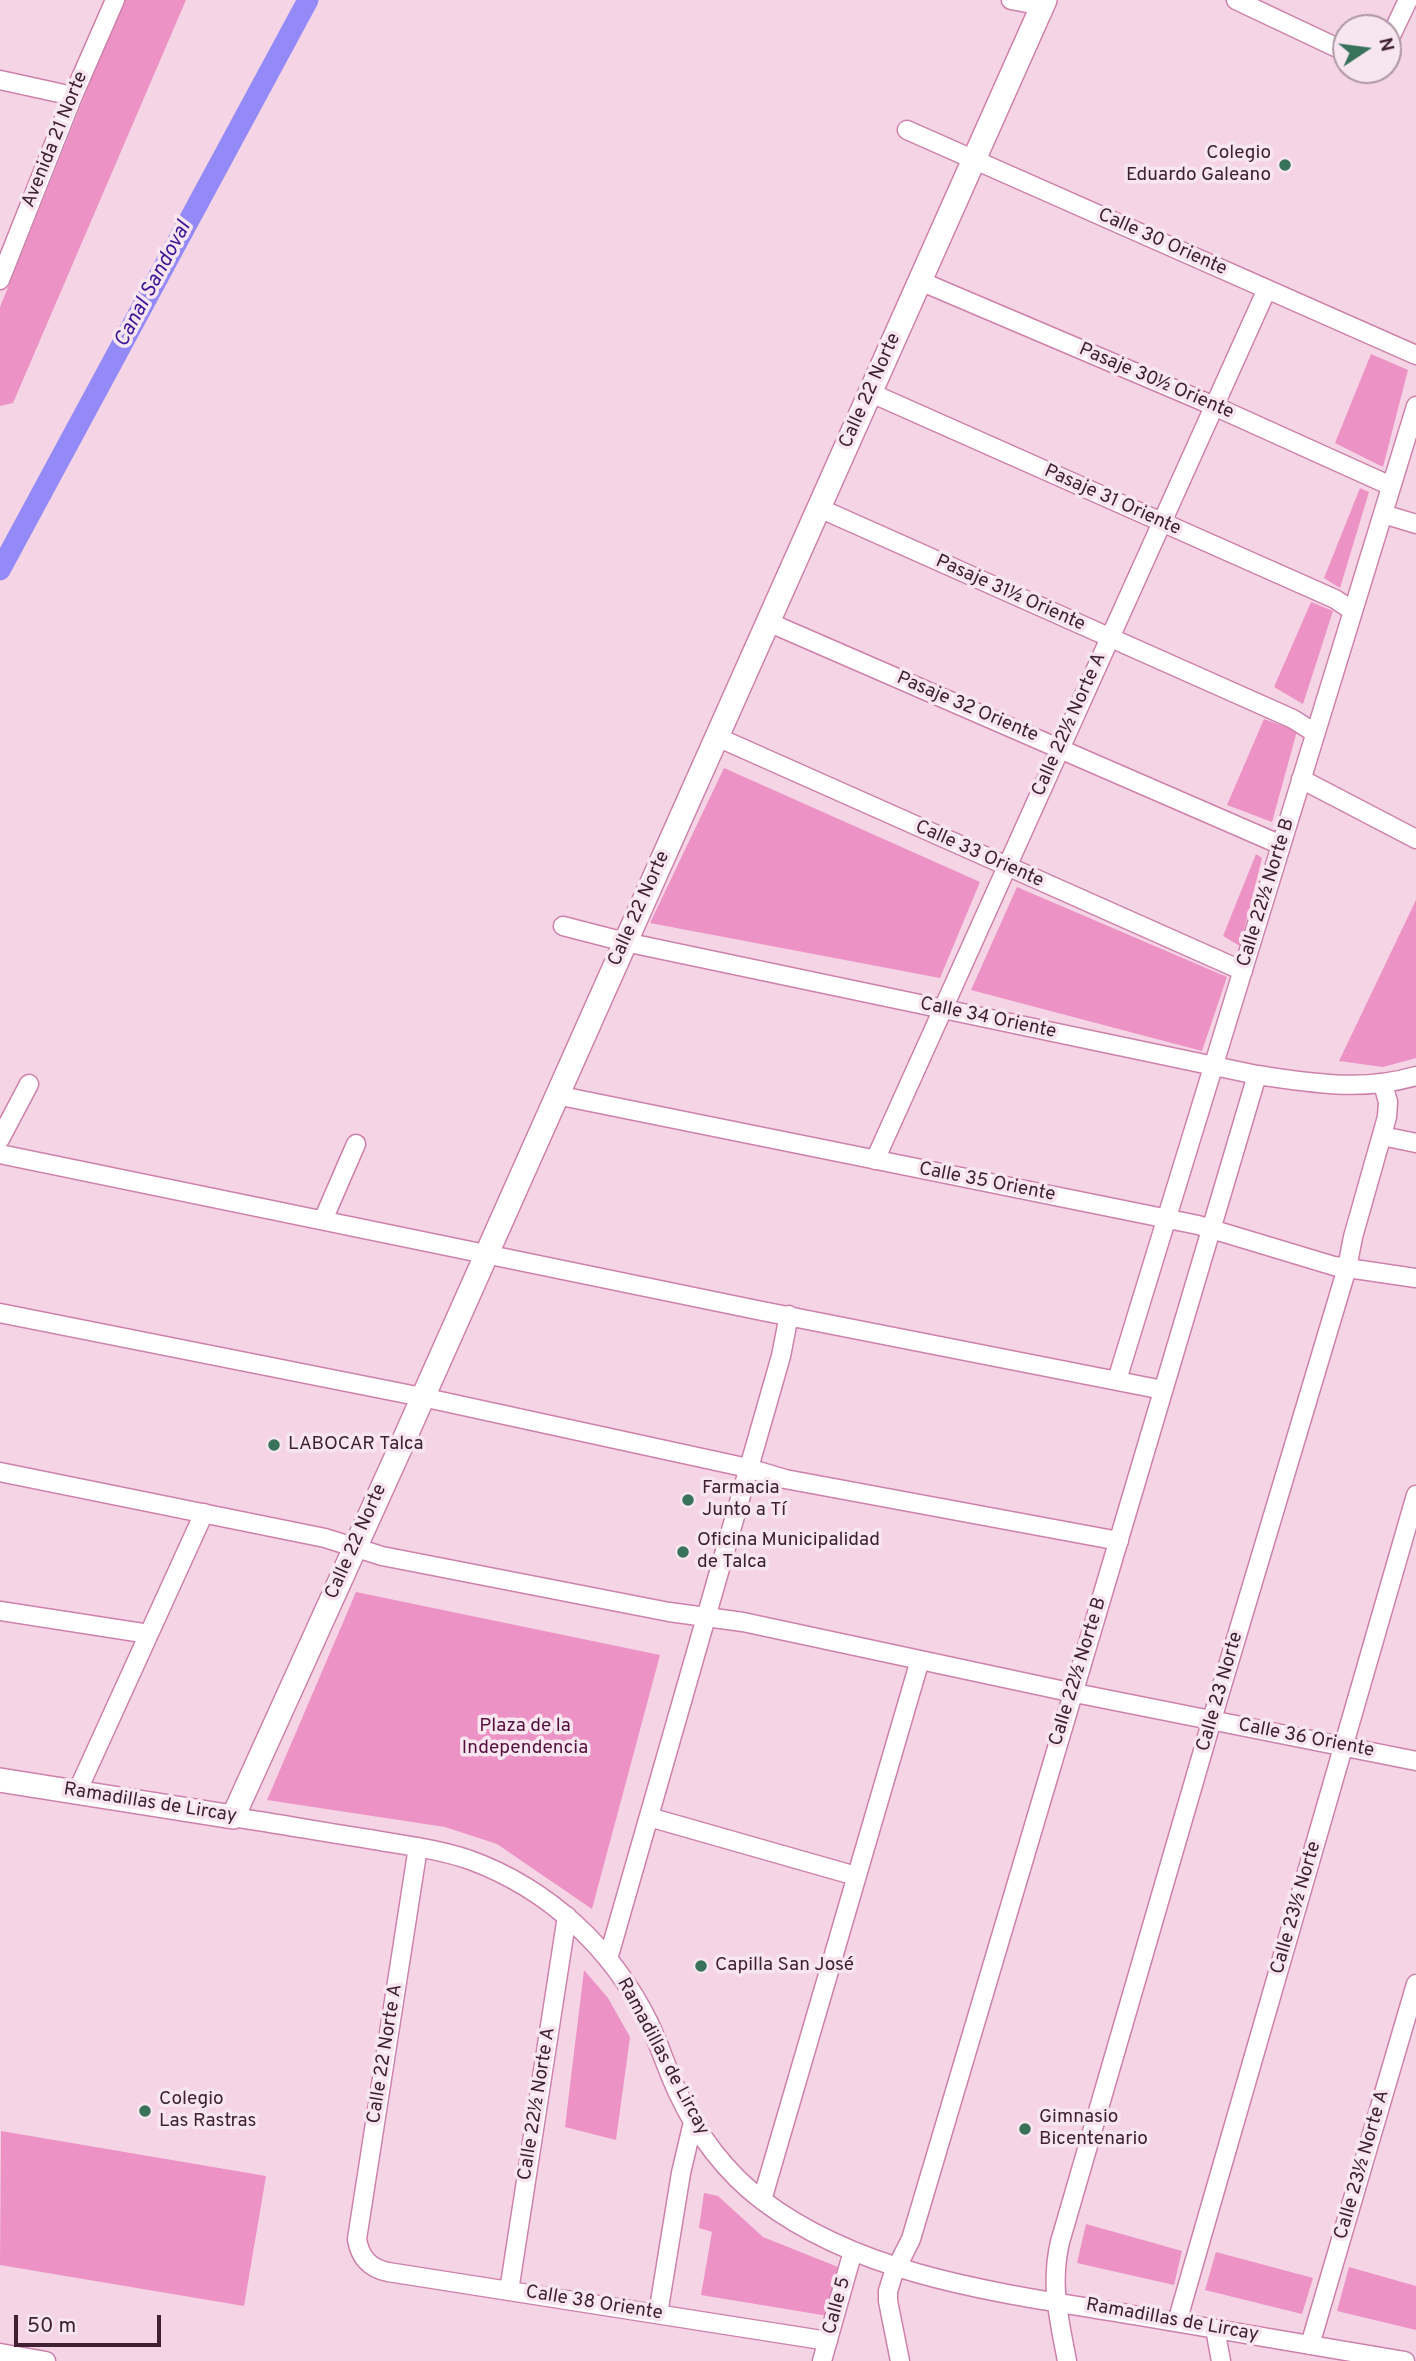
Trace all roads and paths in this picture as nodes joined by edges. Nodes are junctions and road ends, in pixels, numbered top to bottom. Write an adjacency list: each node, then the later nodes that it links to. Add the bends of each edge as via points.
1 (115, 0): 7 (street, Avenida 21 Norte)
2 (1012, 0): 4 (street)
3 (1236, 0): 5 (street)
4 (1044, 3): 9 (street, Calle 22 Norte)
5 (1332, 45)
6 (0, 80): 7 (street)
7 (73, 96): 10 (street, Avenida 21 Norte)
8 (908, 131): 9 (street, Calle 30 Oriente)
9 (975, 160): 12 (street, Calle 22 Norte); 13 (street, Calle 30 Oriente)
10 (4, 262): 11 (street, Avenida 21 Norte)
11 (0, 280)
12 (920, 281): 15 (street, Calle 22 Norte); 17 (street, Pasaje 30½ Oriente)
13 (1267, 289): 14 (street, Calle 30 Oriente); 17 (street, Calle 22½ Norte A)
14 (1416, 355)
15 (871, 393): 19 (street, Calle 22 Norte); 21 (street, Pasaje 31 Oriente)
16 (1416, 405): 18 (street, Calle 22½ Norte B)
17 (1214, 406): 18 (street, Pasaje 30½ Oriente); 21 (street, Calle 22½ Norte A)
18 (1391, 486): 20 (street, Calle 22½ Norte B)
19 (819, 508): 24 (street, Calle 22 Norte); 25 (street, Pasaje 31½ Oriente)
20 (1383, 514): 22 (street); 23 (street, Calle 22½ Norte B)
21 (1161, 523): 23 (street, Pasaje 31 Oriente); 25 (street, Calle 22½ Norte A)
22 (1416, 524)
23 (1353, 611): 26 (street, Calle 22½ Norte B)
24 (768, 622): 27 (street, Calle 22 Norte); 28 (street, Pasaje 32 Oriente)
25 (1110, 638): 26 (street, Pasaje 31½ Oriente); 28 (street, Calle 22½ Norte A)
26 (1315, 733): 29 (street, Calle 22½ Norte B)
27 (717, 737): 32 (street, Calle 33 Oriente); 34 (street, Calle 22 Norte)
28 (1060, 748): 31 (street, Pasaje 32 Oriente); 32 (street, Calle 22½ Norte A)
29 (1301, 779): 30 (street); 31 (street, Calle 22½ Norte B)
30 (1416, 839)
31 (1281, 845): 35 (street, Calle 22½ Norte B)
32 (1006, 867): 35 (street, Calle 33 Oriente); 36 (street, Calle 22½ Norte A)
33 (563, 926): 34 (street, Calle 34 Oriente)
34 (625, 942): 36 (street, Calle 34 Oriente); 42 (street, Calle 22 Norte)
35 (1242, 971): 37 (street, Calle 22½ Norte B)
36 (942, 1009): 37 (street, Calle 34 Oriente); 48 (street, Calle 22½ Norte A)
37 (1213, 1066): 38 (street, Calle 34 Oriente); 49 (street, Calle 22½ Norte B)
38 (1257, 1075): 41 (street, Calle 34 Oriente, via 1338,1086); 51 (street, Calle 22½ Norte B)
39 (1416, 1076): 41 (street, Calle 34 Oriente)
40 (29, 1084): 44 (street)
41 (1383, 1084): 43 (street, Calle 23 Norte, via 1388,1110)
42 (556, 1095): 48 (street, Calle 35 Oriente); 52 (street, Calle 22 Norte)
43 (1382, 1136): 45 (street); 53 (street, Calle 23 Norte)
44 (0, 1139)
45 (1416, 1143)
46 (356, 1144): 50 (street)
47 (0, 1154): 50 (street)
48 (875, 1160): 49 (street, Calle 35 Oriente)
49 (1167, 1219): 51 (street, Calle 35 Oriente); 57 (street, Calle 22½ Norte B)
50 (324, 1220): 52 (street)
51 (1211, 1230): 53 (street, Calle 35 Oriente); 58 (street, Calle 22½ Norte B)
52 (486, 1253): 56 (street); 59 (street, Calle 22 Norte)
53 (1347, 1268): 54 (street, Calle 35 Oriente); 71 (street, Calle 23 Norte)
54 (1416, 1278)
55 (0, 1313): 59 (street)
56 (789, 1315): 57 (street); 60 (street)
57 (1117, 1380): 58 (street)
58 (1164, 1390): 64 (street, Calle 22½ Norte B)
59 (422, 1397): 60 (street); 65 (street, Calle 22 Norte)
60 (748, 1468): 64 (street, via 785,1479); 67 (street)
61 (0, 1472): 63 (street, Calle 36 Oriente)
62 (1416, 1494): 72 (street, Calle 23½ Norte)
63 (204, 1513): 65 (street, Calle 36 Oriente); 68 (street)
64 (1119, 1541): 70 (street, Calle 22½ Norte B)
65 (354, 1547): 67 (street, Calle 36 Oriente); 76 (street, Calle 22 Norte)
66 (0, 1611): 68 (street)
67 (706, 1617): 69 (street, Calle 36 Oriente); 77 (street)
68 (149, 1634): 75 (street)
69 (920, 1660): 70 (street, Calle 36 Oriente); 79 (street)
70 (1073, 1693): 71 (street, Calle 36 Oriente); 87 (street, Calle 22½ Norte B, via 911,2239)
71 (1212, 1721): 72 (street, Calle 36 Oriente); 89 (street, Calle 23 Norte, via 1060,2242)
72 (1343, 1747): 73 (street, Calle 36 Oriente); 91 (street, Calle 23½ Norte)
73 (1416, 1761)
74 (0, 1780): 75 (street, Ramadillas de Lircay)
75 (77, 1792): 76 (street, Ramadillas de Lircay)
76 (233, 1817): 78 (street, Ramadillas de Lircay)
77 (649, 1817): 79 (street); 81 (street)
78 (418, 1847): 80 (street, Ramadillas de Lircay, via 490,1868 532,1890); 86 (street, Calle 22 Norte A, via 357,2239)
79 (856, 1876): 84 (street)
80 (567, 1916): 81 (street, Ramadillas de Lircay); 88 (street, Calle 22½ Norte A)
81 (608, 1959): 83 (street, Ramadillas de Lircay, via 648,2022)
82 (1416, 1984): 94 (street, Calle 23½ Norte A)
83 (693, 2122): 84 (street, Ramadillas de Lircay, via 724,2164); 90 (street)
84 (762, 2200): 85 (street, Ramadillas de Lircay)
85 (853, 2251): 87 (street, Ramadillas de Lircay); 93 (street, Calle 5)
86 (364, 2259): 88 (street, Calle 38 Oriente, via 388,2272)
87 (897, 2268): 89 (street, Ramadillas de Lircay); 99 (street, via 888,2301)
88 (509, 2291): 90 (street, Calle 38 Oriente)
89 (1056, 2302): 91 (street, Ramadillas de Lircay); 100 (street, Calle 23 Norte)
90 (658, 2314): 93 (street, Calle 38 Oriente)
91 (1177, 2322): 92 (street, Ramadillas de Lircay)
92 (1215, 2329): 94 (street, Ramadillas de Lircay); 101 (street)
93 (828, 2341): 98 (street, Calle 5)
94 (1310, 2345): 96 (street, Ramadillas de Lircay)
95 (0, 2353): 97 (street)
96 (1385, 2359): 102 (street, Ramadillas de Lircay)
97 (46, 2361)
98 (822, 2361)
99 (900, 2361)
100 (1067, 2361)
101 (1221, 2361)
102 (1405, 2361)

